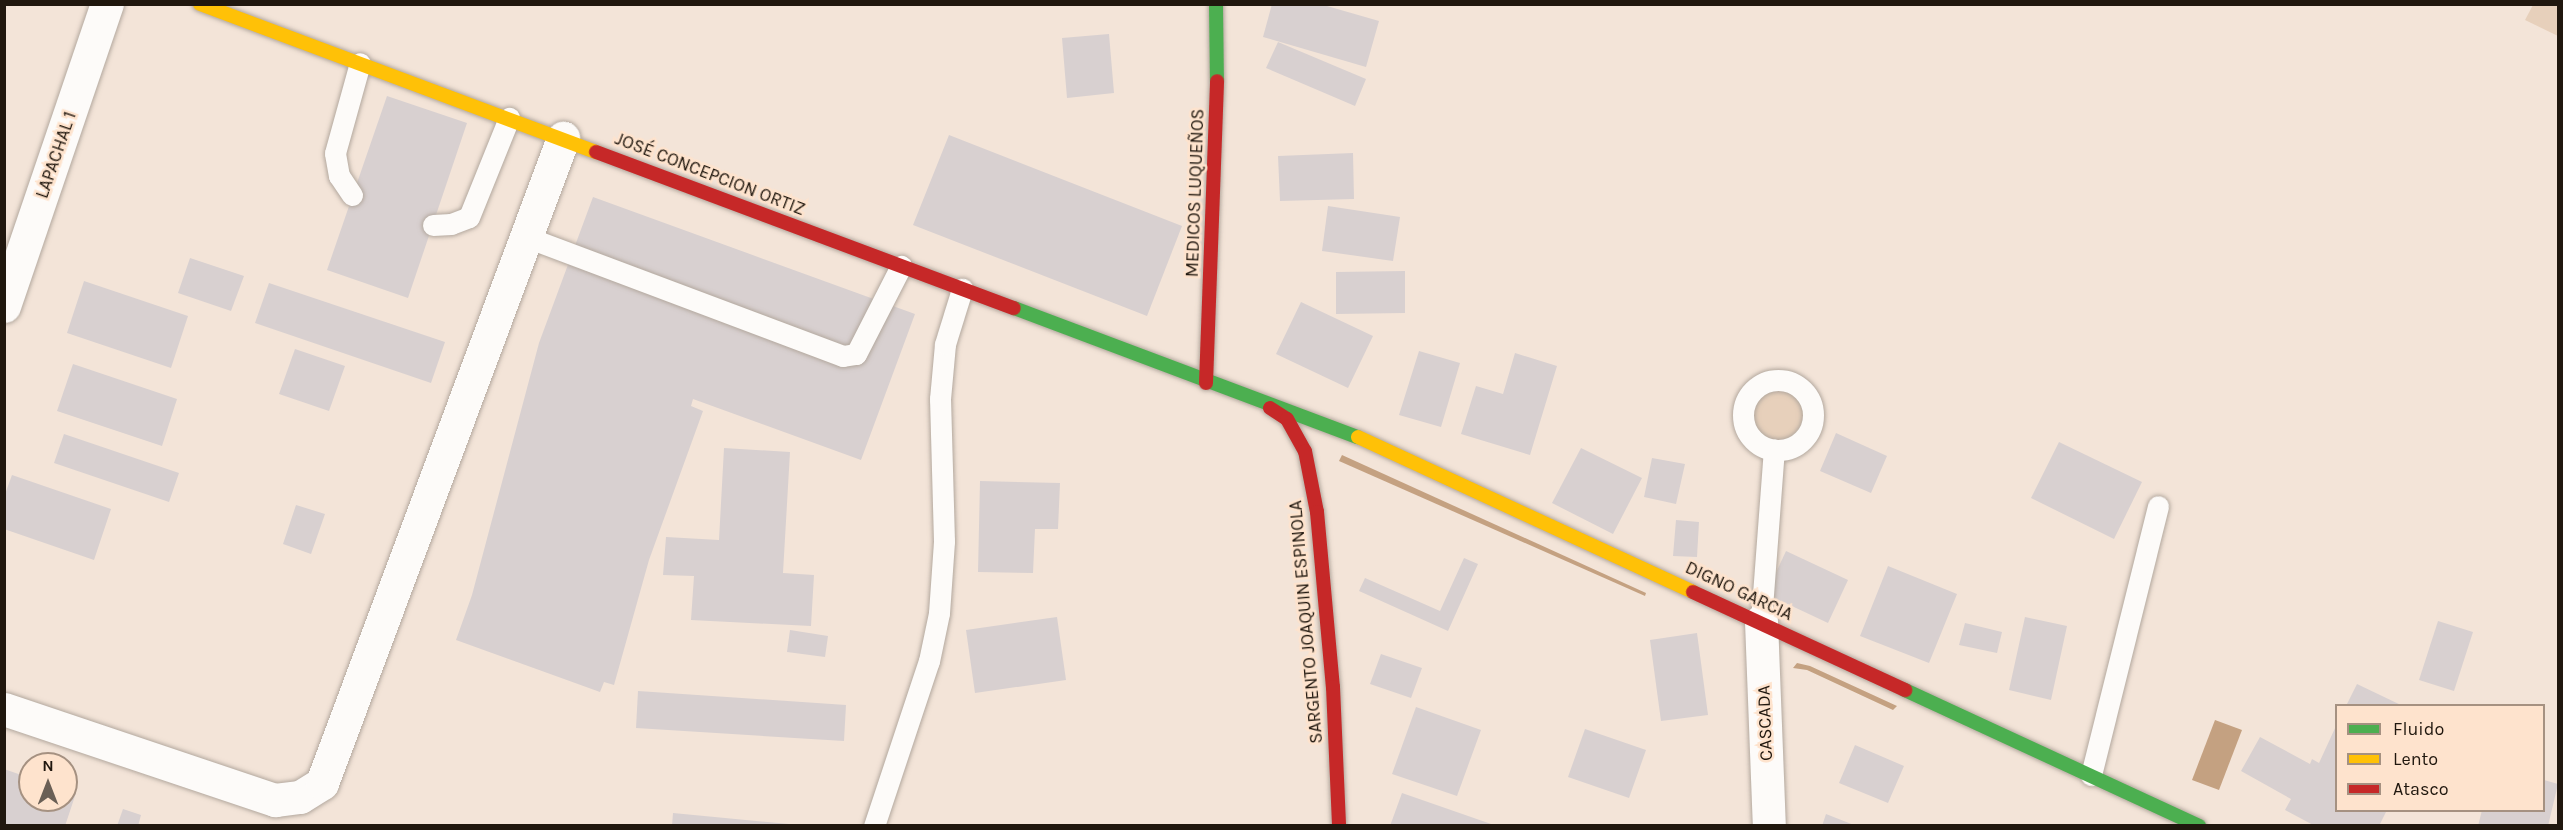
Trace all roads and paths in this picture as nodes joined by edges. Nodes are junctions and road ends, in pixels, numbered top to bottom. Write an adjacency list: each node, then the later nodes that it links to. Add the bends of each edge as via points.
1 (108, 4): 12 (street, LAPACHAL 1)
2 (200, 4): 4 (street, JOSÉ CONCEPCION ORTIZ)
3 (1216, 4): 13 (street, MEDICOS LUQUEÑOS, via 1218,52)
4 (360, 63): 5 (street, JOSÉ CONCEPCION ORTIZ); 7 (lane, via 335,153 339,176)
5 (509, 118): 6 (street, JOSÉ CONCEPCION ORTIZ); 8 (lane, via 469,217)
6 (563, 138): 9 (street); 10 (street, JOSÉ CONCEPCION ORTIZ)
7 (352, 195)
8 (433, 225)
9 (529, 238): 10 (lane, via 843,356 855,354); 18 (street, via 318,787 300,797 275,800)
10 (901, 266): 11 (street, JOSÉ CONCEPCION ORTIZ)
11 (962, 290): 13 (street, JOSÉ CONCEPCION ORTIZ); 20 (lane, via 945,344 940,399 944,541 939,613 929,661)
12 (4, 306)
13 (1206, 383): 14 (street, JOSÉ CONCEPCION ORTIZ)
14 (1258, 401): 17 (street, DIGNO GARCIA, via 1350,433); 21 (street, SARGENTO JOAQUIN ESPINOLA, via 1287,419 1300,443 1317,512 1333,687)
15 (1774, 450): 17 (lane)
16 (2158, 506): 19 (lane)
17 (1761, 621): 19 (street, DIGNO GARCIA); 22 (street, CASCADA)
18 (4, 709)
19 (2091, 775): 23 (street, DIGNO GARCIA)
20 (874, 825)
21 (1339, 825)
22 (1769, 825)
23 (2199, 825)

